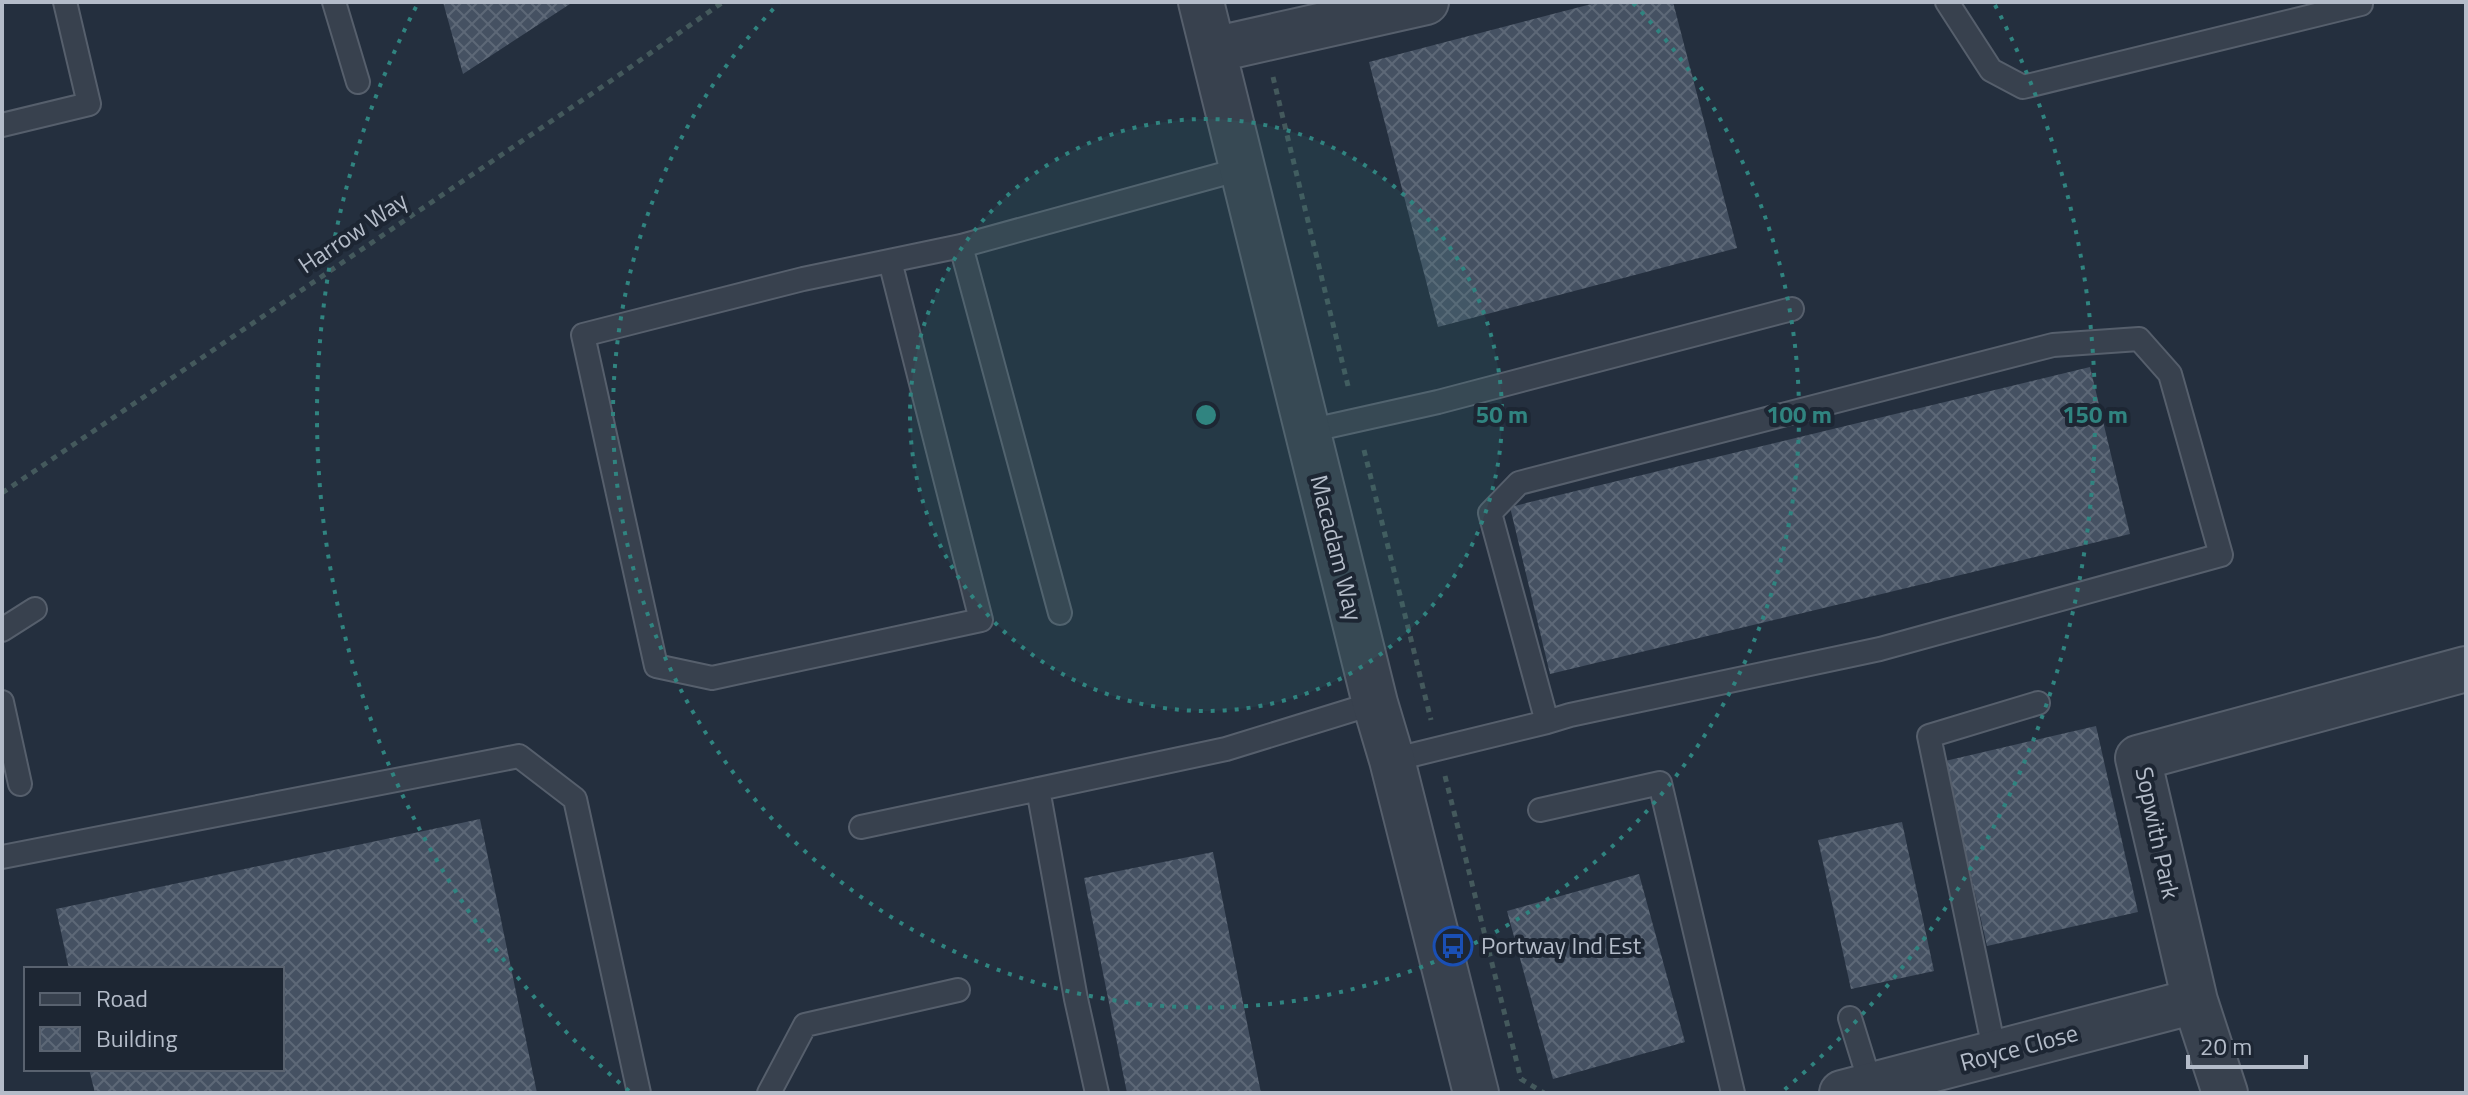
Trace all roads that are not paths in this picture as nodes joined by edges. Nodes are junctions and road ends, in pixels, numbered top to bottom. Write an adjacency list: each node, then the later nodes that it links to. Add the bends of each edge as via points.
1 (65, 2): 9 (lane, via 89,104)
2 (334, 2): 8 (lane)
3 (1201, 2): 7 (street, Macadam Way)
4 (1426, 2): 7 (street)
5 (1947, 2): 6 (lane, via 1991,70 2023,87)
6 (2361, 4)
7 (1213, 50): 10 (street, Macadam Way)
8 (358, 82)
9 (2, 125)
10 (1241, 169): 11 (lane); 14 (street, Macadam Way)
11 (961, 246): 12 (lane); 16 (lane)
12 (890, 261): 12 (lane, via 583,335 656,666 712,678 981,620)
13 (1792, 309): 14 (lane)
14 (1308, 431): 20 (street, Macadam Way)
15 (35, 609): 17 (lane)
16 (1060, 613)
17 (2, 630)
18 (2466, 669): 30 (street, Sopwith Park, via 2138,758)
19 (2, 702): 24 (lane)
20 (1375, 703): 23 (street, Macadam Way); 25 (lane, via 1226,749)
21 (2038, 703): 32 (lane, via 1929,736)
22 (1547, 722): 22 (lane, via 1880,649 2221,555 2170,374 2139,339 2053,345 1519,483 1490,513); 23 (lane)
23 (1392, 760): 37 (street, Macadam Way)
24 (20, 784)
25 (1038, 789): 27 (lane); 36 (lane)
26 (1540, 810): 38 (lane, via 1660,783)
27 (861, 827)
28 (2, 857): 34 (lane, via 519,756 575,799)
29 (958, 990): 35 (lane, via 805,1025)
30 (2195, 1001): 32 (street, Royce Close); 39 (street, Sopwith Park)
31 (1850, 1018): 33 (lane)
32 (1995, 1054): 33 (street, Royce Close)
33 (1857, 1089)
34 (639, 1093)
35 (769, 1093)
36 (1097, 1093)
37 (1476, 1093)
38 (1733, 1093)
39 (2225, 1093)

